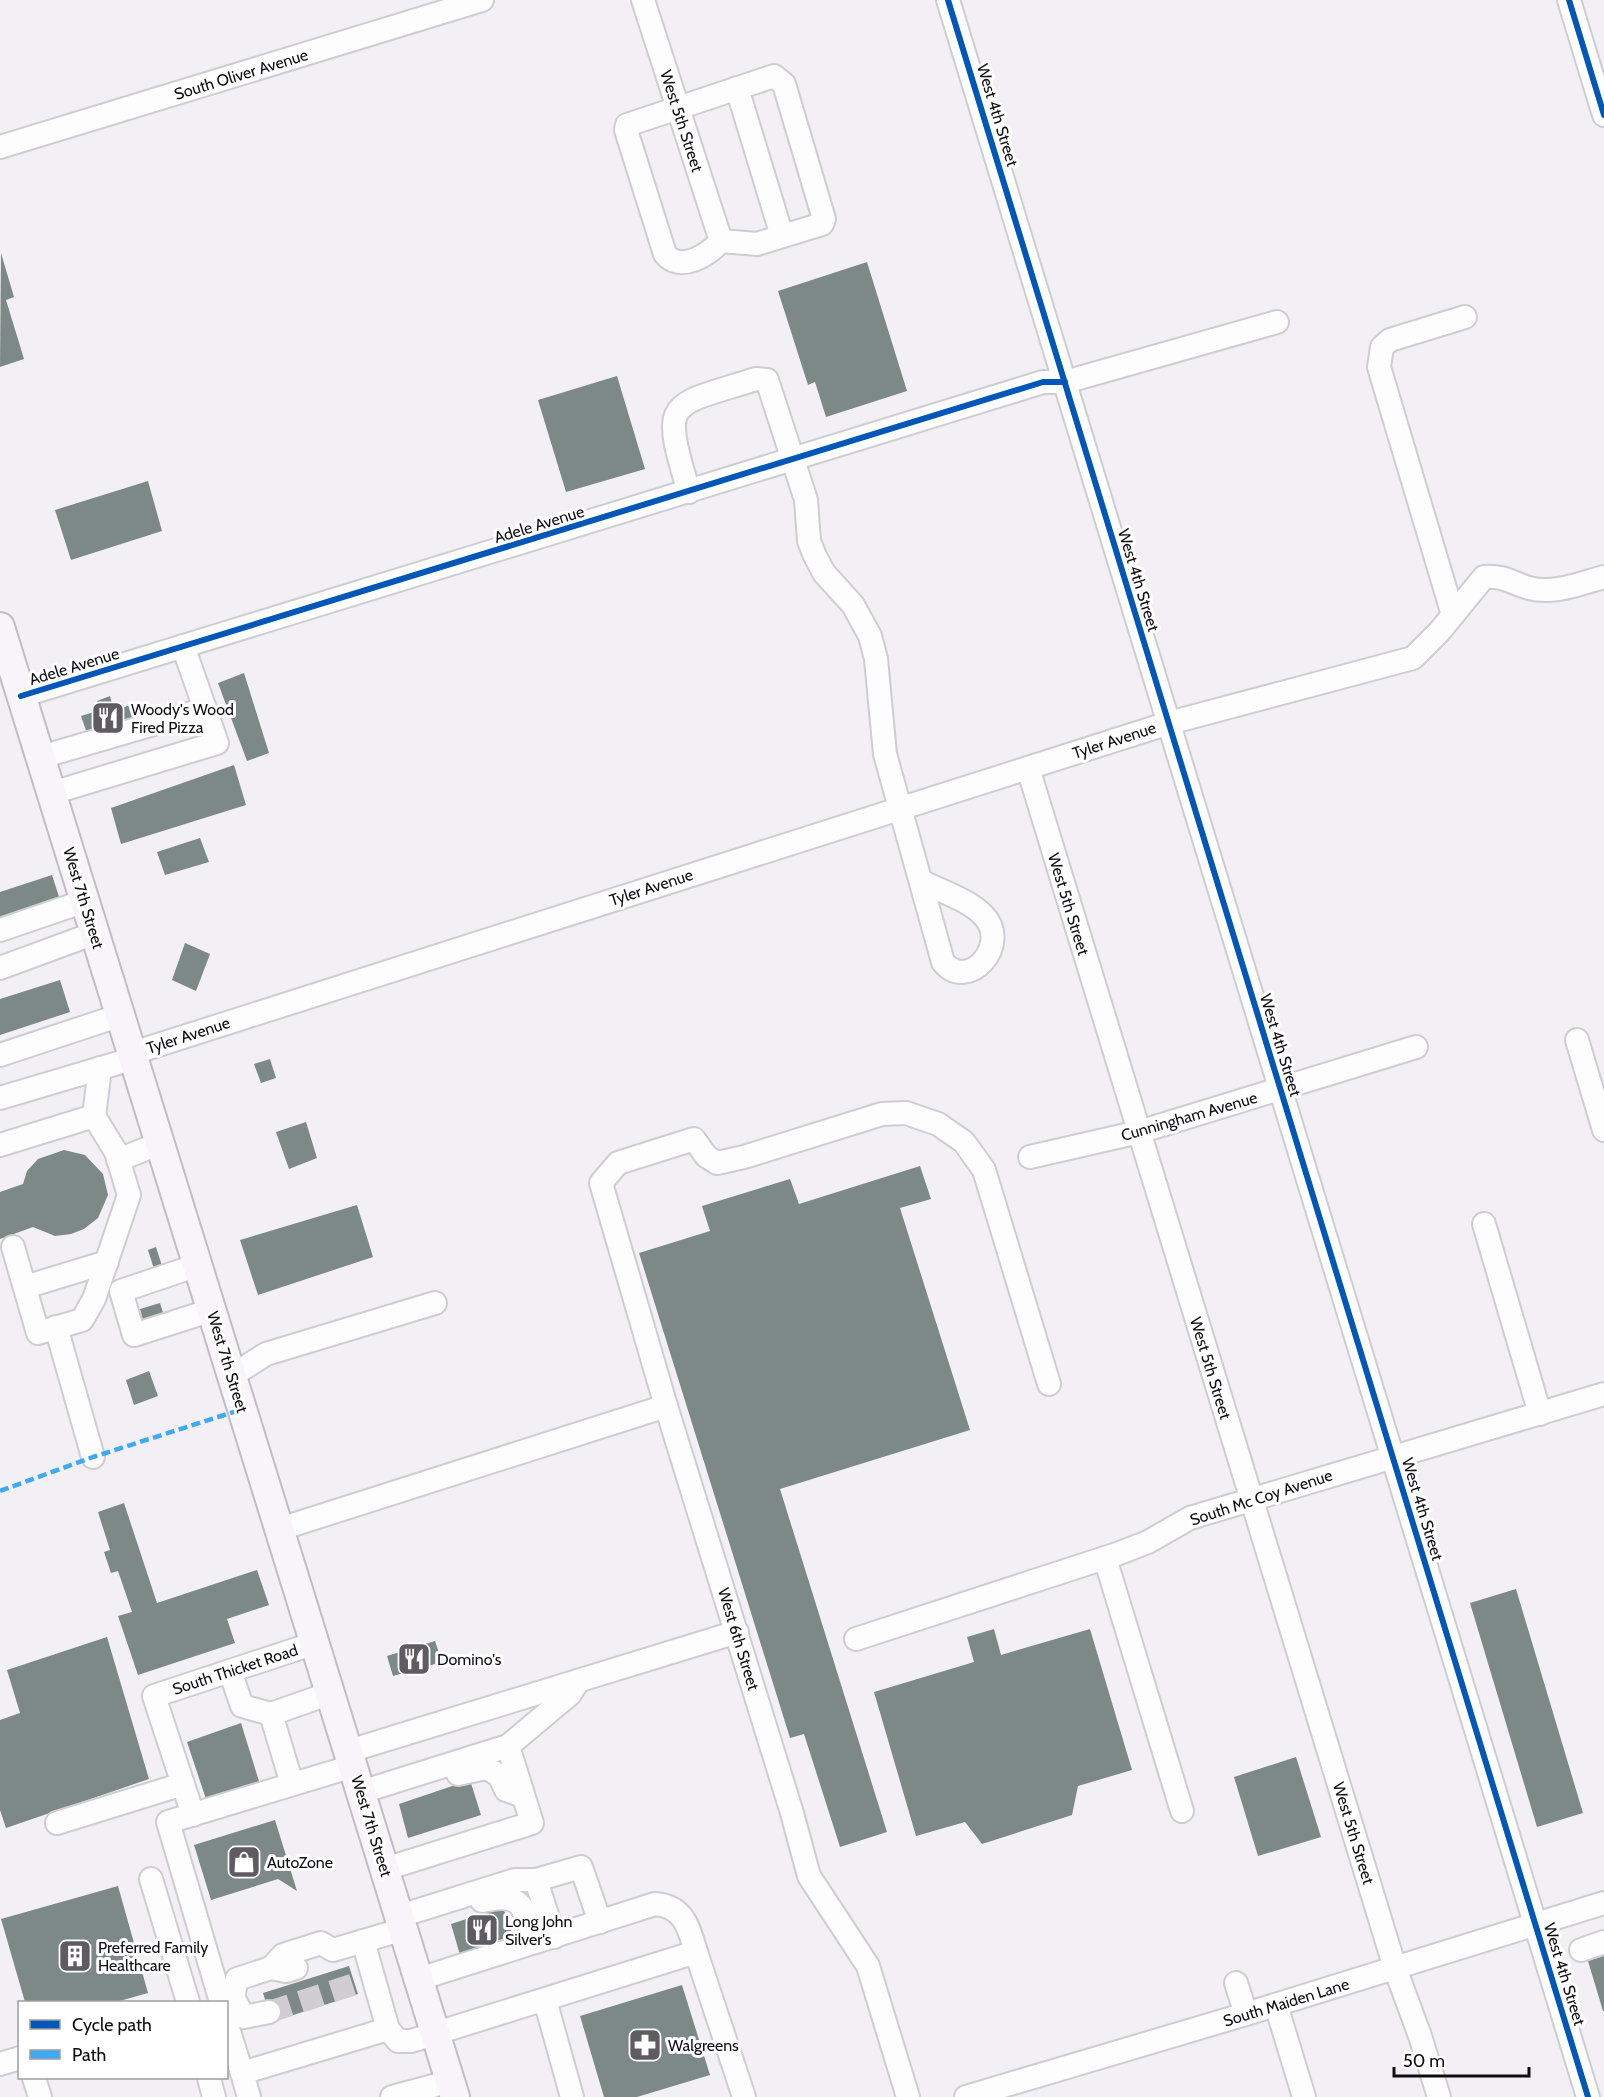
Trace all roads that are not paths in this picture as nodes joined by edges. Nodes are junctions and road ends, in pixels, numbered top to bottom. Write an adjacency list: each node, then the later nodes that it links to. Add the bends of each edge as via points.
1 (483, 0): 8 (street, South Oliver Avenue)
2 (643, 0): 6 (street, West 5th Street)
3 (948, 0): 13 (street, West 4th Street)
4 (1569, 0): 7 (street)
5 (736, 88): 6 (street); 9 (street); 9 (street, via 774,76 784,84 824,219 822,224)
6 (675, 96): 10 (street, West 5th Street); 10 (street, via 631,122 626,130 665,254 677,263 703,256)
7 (1604, 115)
8 (0, 147)
9 (782, 236): 10 (street, via 746,245)
10 (721, 241)
11 (1465, 317): 17 (street, via 1390,340 1382,347 1379,367)
12 (1277, 322): 13 (street, Adele Avenue)
13 (1065, 382): 14 (street, Adele Avenue, via 1043,382); 22 (street, West 4th Street)
14 (795, 460): 15 (street, Adele Avenue); 15 (street, via 772,387 767,380 756,379 688,400 676,412 675,448); 26 (street, via 806,500 814,556 853,605 870,636 876,659 885,754)
15 (689, 492): 19 (street, Adele Avenue)
16 (1604, 577): 17 (street, Tyler Avenue, via 1557,590 1531,589 1500,576 1484,578)
17 (1453, 615): 22 (street, Tyler Avenue, via 1413,658)
18 (0, 627): 20 (main road, West 7th Street)
19 (183, 646): 20 (street, Adele Avenue); 21 (street)
20 (21, 696): 23 (main road, West 7th Street)
21 (205, 709): 23 (street); 25 (street, via 217,743)
22 (1169, 723): 24 (street, Tyler Avenue); 38 (street, West 4th Street)
23 (41, 758): 25 (main road, West 7th Street)
24 (1028, 768): 26 (street, Tyler Avenue); 42 (street, West 5th Street)
25 (52, 793): 28 (main road, West 7th Street)
26 (900, 807): 27 (street); 36 (street, Tyler Avenue)
27 (921, 881)
28 (85, 901): 29 (street); 30 (main road, West 7th Street)
29 (0, 930)
30 (96, 933): 31 (street); 32 (main road, West 7th Street)
31 (0, 968)
32 (121, 1015): 35 (street); 36 (main road, West 7th Street)
33 (1576, 1040): 41 (street)
34 (1416, 1047): 38 (street, Cunningham Avenue)
35 (0, 1055)
36 (134, 1055): 37 (street, Tyler Avenue); 43 (main road, West 7th Street)
37 (100, 1068): 39 (street, Tyler Avenue); 40 (street)
38 (1281, 1089): 42 (street, Cunningham Avenue); 63 (street, West 4th Street)
39 (0, 1098)
40 (94, 1116): 44 (street); 46 (street)
41 (1604, 1130)
42 (1139, 1132): 45 (street, Cunningham Avenue); 64 (street, West 5th Street)
43 (161, 1143): 46 (street); 50 (main road, West 7th Street)
44 (0, 1145)
45 (1030, 1156)
46 (118, 1160): 49 (street, via 129,1195)
47 (1484, 1224): 61 (street)
48 (13, 1247): 52 (street)
49 (107, 1262): 51 (street); 52 (street)
50 (198, 1265): 53 (street); 55 (main road, West 7th Street)
51 (99, 1286): 53 (street); 56 (street, via 82,1320)
52 (24, 1287): 56 (street, via 38,1333)
53 (121, 1291): 55 (street, via 134,1335)
54 (435, 1302): 57 (street, via 266,1354)
55 (212, 1310): 57 (main road, West 7th Street)
56 (56, 1327): 62 (street)
57 (233, 1375): 65 (main road, West 7th Street)
58 (1049, 1384): 60 (street, West 6th Street, via 984,1170 964,1142 938,1124 906,1113 882,1114 717,1163 694,1140 618,1162 601,1183)
59 (1604, 1394): 61 (street, South Mc Coy Avenue)
60 (666, 1406): 65 (street); 67 (street, West 6th Street)
61 (1540, 1414): 63 (street, South Mc Coy Avenue)
62 (93, 1456)
63 (1393, 1456): 64 (street, South Mc Coy Avenue); 90 (street, West 4th Street)
64 (1251, 1498): 66 (street, South Mc Coy Avenue, via 1190,1518 1148,1542); 98 (street, West 5th Street)
65 (280, 1528): 69 (main road, West 7th Street)
66 (1105, 1558): 68 (street, South Mc Coy Avenue); 80 (street)
67 (737, 1632): 71 (street); 122 (street, West 6th Street, via 809,1876 868,1966)
68 (856, 1639)
69 (315, 1643): 70 (street, South Thicket Road); 72 (main road, West 7th Street)
70 (230, 1671): 73 (street, via 242,1706); 77 (street, South Thicket Road, via 154,1696)
71 (578, 1681): 74 (street, via 570,1694); 75 (street)
72 (331, 1693): 73 (street); 75 (main road, West 7th Street)
73 (271, 1714): 78 (street)
74 (508, 1746): 76 (street); 79 (street)
75 (354, 1770): 76 (street); 78 (street); 83 (main road, West 7th Street)
76 (392, 1783): 79 (street, via 406,1790 486,1768 499,1775 506,1790)
77 (183, 1784): 81 (street); 82 (street)
78 (292, 1785): 81 (street)
79 (525, 1797): 83 (street, via 532,1823)
80 (1182, 1811)
81 (193, 1815): 103 (street, via 168,1822)
82 (57, 1823)
83 (385, 1869): 88 (main road, West 7th Street)
84 (151, 1879): 102 (street)
85 (536, 1880): 86 (street, via 515,1880); 89 (street, via 581,1866); 92 (street)
86 (452, 1900): 88 (street); 92 (street, via 476,1902 506,1897)
87 (1604, 1903): 90 (street, South Maiden Lane)
88 (402, 1922): 91 (street); 99 (main road, West 7th Street)
89 (600, 1922): 92 (street); 96 (street, via 655,1904 666,1905 683,1917)
90 (1536, 1925): 98 (street, South Maiden Lane); 126 (street, West 4th Street)
91 (363, 1941): 94 (street); 108 (street, via 364,1981)
92 (536, 1942): 99 (street)
93 (1604, 1942): 95 (street)
94 (333, 1950): 97 (street, via 325,1958 286,1971); 97 (street, via 321,1943 284,1955)
95 (1581, 1950)
96 (696, 1952): 101 (street); 121 (street)
97 (271, 1968): 105 (street, via 237,1979 232,1996 244,2017)
98 (1395, 1968): 104 (street, South Maiden Lane); 125 (street, West 5th Street)
99 (419, 1978): 109 (main road, West 7th Street)
100 (1236, 1983): 106 (street)
101 (545, 2000): 109 (street); 120 (street)
102 (188, 2001)
103 (221, 2001)
104 (1276, 2005): 106 (street, South Maiden Lane); 124 (street)
105 (269, 2012)
106 (1246, 2014): 123 (street, South Maiden Lane)
107 (228, 2028): 112 (street)
108 (388, 2029): 109 (street, via 398,2041); 112 (street)
109 (436, 2034): 115 (main road, West 7th Street)
110 (18, 2059): 111 (street)
111 (0, 2064)
112 (242, 2073): 118 (street)
113 (34, 2079): 116 (street)
114 (209, 2079): 117 (street)
115 (453, 2089): 119 (street)
116 (40, 2097)
117 (214, 2097)
118 (249, 2097)
119 (392, 2097)
120 (572, 2097)
121 (744, 2097)
122 (908, 2097)
123 (966, 2097)
124 (1304, 2097)
125 (1439, 2097)
126 (1588, 2097)

